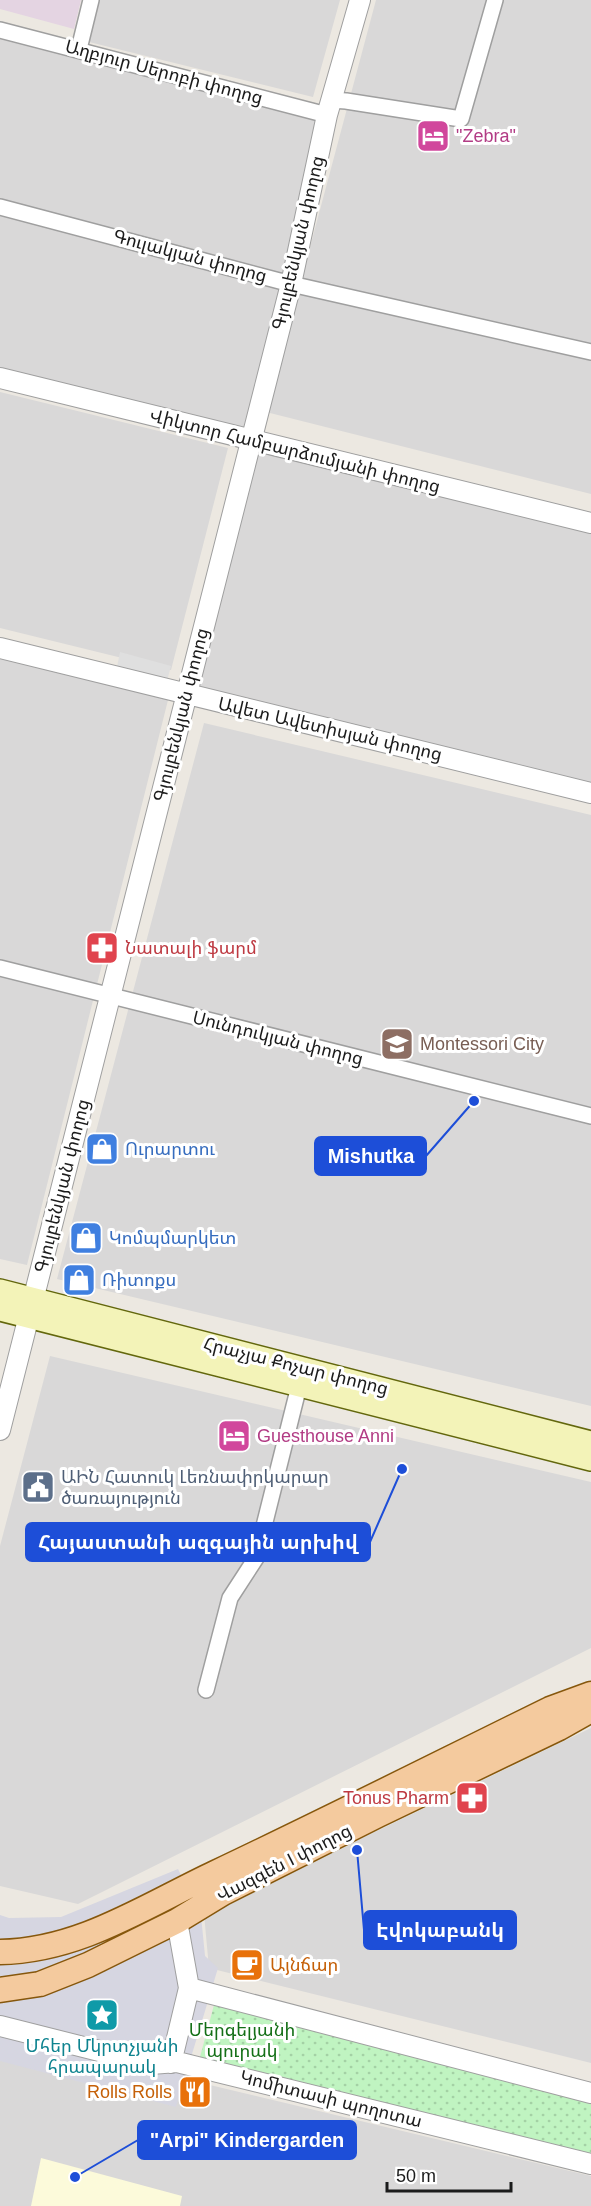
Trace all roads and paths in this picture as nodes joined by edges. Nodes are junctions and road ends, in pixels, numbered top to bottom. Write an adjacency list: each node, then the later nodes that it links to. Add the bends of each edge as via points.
1 (91, 0): 5 (street)
2 (360, 0): 6 (street, Գյուլբենկյան փողոց)
3 (495, 0): 6 (street, Աղբյուր Սերոբի փողոց, via 461,119 346,101)
4 (0, 30): 5 (street, Աղբյուր Սերոբի փողոց)
5 (79, 49): 6 (street, Աղբյուր Սերոբի փողոց)
6 (329, 108): 8 (street, Գյուլբենկյան փողոց)
7 (0, 207): 8 (street, Գուլակյան փողոց)
8 (291, 284): 9 (street, Գուլակյան փողոց); 11 (street, Գյուլբենկյան փողոց)
9 (591, 352)
10 (0, 378): 11 (street, Վիկտոր Համբարձումյանի փողոց)
11 (250, 439): 12 (street, Վիկտոր Համբարձումյանի փողոց); 14 (street, Գյուլբենկյան փողոց)
12 (591, 523)
13 (0, 648): 14 (street, Ավետ Ավետիսյան փողոց)
14 (186, 695): 15 (street, Ավետ Ավետիսյան փողոց); 17 (street, Գյուլբենկյան փողոց)
15 (591, 793)
16 (0, 968): 17 (street, Սունդուկյան փողոց)
17 (111, 996): 18 (street, Սունդուկյան փողոց); 20 (street, Գյուլբենկյան փողոց)
18 (591, 1116)
19 (0, 1290): 20 (main road, Հրաչյա Քոչար փողոց)
20 (30, 1308): 21 (main road, Հրաչյա Քոչար փողոց); 22 (main road, Հրաչյա Քոչար փողոց); 23 (street, Գյուլբենկյան փողոց); 24 (main road, Հրաչյա Քոչար փողոց)
21 (0, 1310)
22 (299, 1386): 25 (main road, Հրաչյա Քոչար փողոց); 27 (street, via 256,1558 230,1598)
23 (0, 1430)
24 (591, 1442)
25 (591, 1460)
26 (591, 1680): 30 (main road, Վազգեն I փողոց)
27 (206, 1690)
28 (591, 1694): 30 (main road, Վազգեն I փողոց)
29 (591, 1710): 30 (main road, Վազգեն I փողոց)
30 (557, 1717): 31 (main road, Վազգեն I փողոց); 32 (main road, Վազգեն I փողոց); 33 (main road, Վազգեն I փողոց, via 82,1938 38,1950)
31 (591, 1717)
32 (177, 1921): 34 (street); 35 (main road, Վազգեն I փողոց, via 40,1984)
33 (0, 1952)
34 (189, 1988): 37 (street); 38 (street)
35 (0, 1990)
36 (0, 2026): 37 (street, Կոմիտասի պողոտա, via 151,2064)
37 (171, 2063): 39 (street, Կոմիտասի պողոտա)
38 (591, 2093)
39 (591, 2164)

